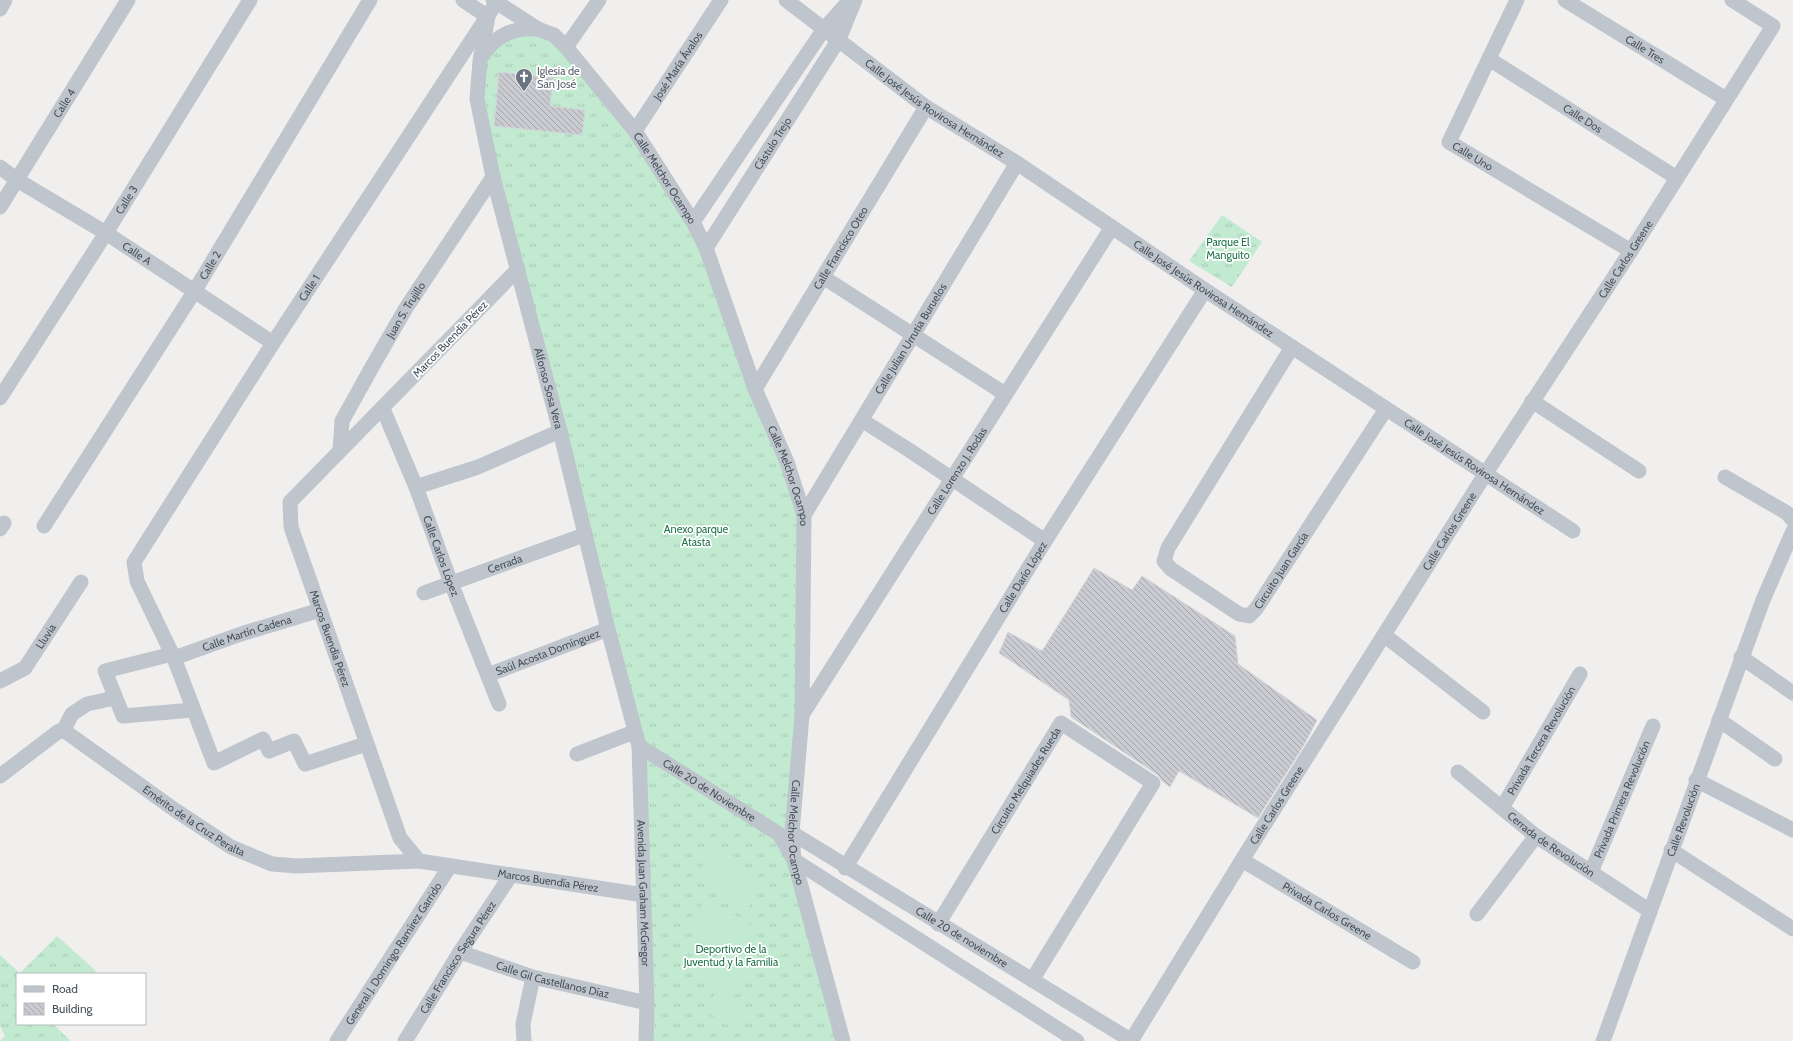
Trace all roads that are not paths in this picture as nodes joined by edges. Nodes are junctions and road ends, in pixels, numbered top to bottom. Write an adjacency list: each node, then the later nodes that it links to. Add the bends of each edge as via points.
1 (5, 0): 15 (street)
2 (128, 0): 30 (street, Calle 4)
3 (250, 0): 34 (street, Calle 3)
4 (370, 0): 40 (street, Calle 2)
5 (463, 0): 16 (street)
6 (599, 0): 20 (street)
7 (721, 0): 25 (street, José María Ávalos)
8 (786, 0): 18 (street, Calle José Jesús Rovirosa Hernández)
9 (850, 0): 18 (street, Cástulo Trejo)
10 (855, 0): 19 (street, Cástulo Trejo)
11 (1517, 0): 21 (street, Calle Uno)
12 (1565, 0): 23 (street, Calle Tres)
13 (1732, 0): 23 (street, Calle Carlos Greene, via 1773,26)
14 (496, 1): 16 (street, Calle 1); 17 (street, Calle Melchor Ocampo)
15 (0, 9)
16 (487, 23): 22 (street, Alfonso Sosa Vera); 42 (street, Calle 1)
17 (538, 29): 20 (street, Calle Melchor Ocampo, via 554,35); 22 (street, via 523,28 503,35 490,45)
18 (824, 29): 19 (street, Calle José Jesús Rovirosa Hernández); 32 (street, Cástulo Trejo)
19 (839, 40): 24 (street, Calle José Jesús Rovirosa Hernández); 35 (street, Cástulo Trejo)
20 (566, 47): 25 (street, Calle Melchor Ocampo)
21 (1489, 59): 29 (street, Calle Dos); 36 (street, Calle Uno, via 1449,142)
22 (480, 61): 28 (street, Alfonso Sosa Vera, via 477,99)
23 (1726, 99): 29 (street, Calle Carlos Greene)
24 (926, 107): 26 (street, Calle José Jesús Rovirosa Hernández); 38 (street, Calle Francisco Oteo)
25 (635, 131): 32 (street, Calle Melchor Ocampo)
26 (1017, 163): 33 (street, Calle José Jesús Rovirosa Hernández); 41 (street, Calle Julian Urrutia Buruelos)
27 (0, 167): 30 (street, Calle A)
28 (493, 177): 37 (street, Alfonso Sosa Vera); 52 (street, Juan S. Trujillo, via 406,308 372,367 342,421)
29 (1677, 178): 36 (street, Calle Carlos Greene)
30 (17, 180): 31 (street, Calle 4); 34 (street, Calle A)
31 (0, 207)
32 (693, 222): 35 (street, Calle Melchor Ocampo)
33 (1112, 227): 39 (street, Calle José Jesús Rovirosa Hernández); 45 (street, Calle Lorenzo J. Rodas)
34 (106, 233): 40 (street, Calle A); 46 (street, Calle 3)
35 (706, 248): 44 (street, Calle Melchor Ocampo)
36 (1631, 251): 47 (street, Calle Carlos Greene)
37 (518, 269): 48 (street, Marcos Buendía Pérez); 51 (street, Alfonso Sosa Vera)
38 (823, 277): 41 (street); 44 (street, Calle Francisco Oteo)
39 (1205, 290): 43 (street, Calle José Jesús Rovirosa Hernández); 64 (street, Calle Darío López)
40 (194, 292): 42 (street, Calle A); 60 (street, Calle 2)
41 (914, 336): 45 (street); 50 (street, Calle Julian Urrutia Buruelos)
42 (273, 343): 71 (street, Calle 1, via 134,562 138,581)
43 (1292, 347): 49 (street, Calle José Jesús Rovirosa Hernández); 49 (street, Circuito Juan García, via 1168,548 1164,561 1171,569 1239,614 1249,616 1256,609)
44 (755, 389): 58 (street, Calle Melchor Ocampo, via 787,462)
45 (1005, 394): 56 (street, Calle Lorenzo J. Rodas)
46 (0, 398)
47 (1532, 401): 53 (street); 54 (street, Calle Carlos Greene)
48 (383, 409): 52 (street, Marcos Buendía Pérez); 57 (street, Calle Carlos López)
49 (1386, 409): 54 (street, Calle José Jesús Rovirosa Hernández)
50 (863, 421): 56 (street); 58 (street, Calle Julian Urrutia Buruelos)
51 (560, 431): 57 (street, via 478,467); 63 (street, Alfonso Sosa Vera)
52 (340, 452): 68 (street, Marcos Buendía Pérez, via 290,502 291,527)
53 (1639, 472)
54 (1486, 473): 61 (street, Calle José Jesús Rovirosa Hernández); 70 (street, Calle Carlos Greene)
55 (1725, 477): 59 (street, via 1787,513)
56 (952, 479): 64 (street); 81 (street, Calle Lorenzo J. Rodas)
57 (416, 487): 66 (street, Calle Carlos López)
58 (804, 515): 81 (street, Calle Melchor Ocampo)
59 (1793, 520)
60 (44, 526)
61 (1573, 531)
62 (1793, 532): 72 (street, Calle Revolución, via 1762,600)
63 (584, 535): 66 (street, Cerrada); 69 (street, Alfonso Sosa Vera)
64 (1045, 541): 101 (street, Calle Darío López)
65 (81, 582): 75 (street, Lluvia, via 25,668)
66 (451, 583): 67 (street, Cerrada); 74 (street, Calle Carlos López)
67 (424, 593)
68 (320, 610): 71 (street, Calle Martín Cadena); 86 (street, Marcos Buendía Pérez)
69 (608, 629): 74 (street, Saúl Acosta Domínguez); 85 (street, Alfonso Sosa Vera)
70 (1384, 635): 80 (street); 98 (street, Calle Carlos Greene)
71 (173, 656): 77 (street, Calle Martín Cadena, via 105,670); 79 (street)
72 (1741, 657): 76 (street); 82 (street, Calle Revolución)
73 (1580, 674): 92 (street, Privada Tercera Revolución)
74 (488, 675): 78 (street, Calle Carlos López)
75 (0, 681)
76 (1793, 692)
77 (115, 698): 79 (street, via 123,716); 84 (street, via 87,704 72,714)
78 (498, 704)
79 (193, 710): 86 (street, via 214,763 263,739 268,751 294,741 305,764)
80 (1484, 712)
81 (802, 715): 94 (street, Calle Melchor Ocampo)
82 (1719, 720): 88 (street); 91 (street, Calle Revolución)
83 (1653, 726): 102 (street, Privada Primera Revolución)
84 (62, 731): 90 (street); 99 (street, Emérito de la Cruz Peralta, via 231,847 272,864 297,866)
85 (637, 739): 87 (street); 94 (street, Calle 20 de Noviembre); 104 (street, Avenida Juan Graham McGregor)
86 (366, 744): 99 (street, Marcos Buendía Pérez, via 400,838)
87 (577, 754)
88 (1774, 759)
89 (1458, 772): 92 (street, Cerrada de Revolución)
90 (0, 776)
91 (1696, 780): 93 (street); 96 (street, Calle Revolución)
92 (1502, 808): 95 (street, Cerrada de Revolución)
93 (1793, 830)
94 (785, 834): 97 (street, Calle Melchor Ocampo); 101 (street, Calle 20 de noviembre)
95 (1536, 836): 102 (street, Cerrada de Revolución); 106 (street)
96 (1671, 850): 105 (street, Calle Revolución); 108 (street)
97 (794, 860): 118 (street, Calle Melchor Ocampo); 119 (street, Calle 20 de noviembre)
98 (1242, 860): 110 (street, Privada Carlos Greene); 120 (street, Calle Carlos Greene)
99 (419, 861): 100 (street, Marcos Buendía Pérez)
100 (450, 866): 103 (street, Marcos Buendía Pérez); 114 (street, General J. Domingo Ramírez Garrido)
101 (845, 868): 107 (street, Calle 20 de noviembre)
102 (1591, 872): 105 (street, Cerrada de Revolución)
103 (511, 875): 104 (street, Marcos Buendía Pérez); 109 (street, Calle Francisco Segura Pérez)
104 (644, 895): 113 (street, Avenida Juan Graham McGregor)
105 (1650, 911): 121 (street, Calle Revolución)
106 (1477, 914)
107 (938, 924): 112 (street, Calle 20 de noviembre); 112 (street, Circuito Melquiades Rueda, via 1061,724 1153,783)
108 (1793, 929)
109 (460, 952): 111 (street, Calle Gil Castellanos Díaz); 115 (street, Calle Francisco Segura Pérez)
110 (1412, 962)
111 (533, 978): 113 (street, Calle Gil Castellanos Díaz); 116 (street, via 523,1024)
112 (1032, 980): 120 (street, Calle 20 de noviembre)
113 (647, 1003): 117 (street, Avenida Juan Graham McGregor)
114 (337, 1041)
115 (406, 1041)
116 (524, 1041)
117 (646, 1041)
118 (843, 1041)
119 (1077, 1041)
120 (1132, 1041)
121 (1603, 1041)

